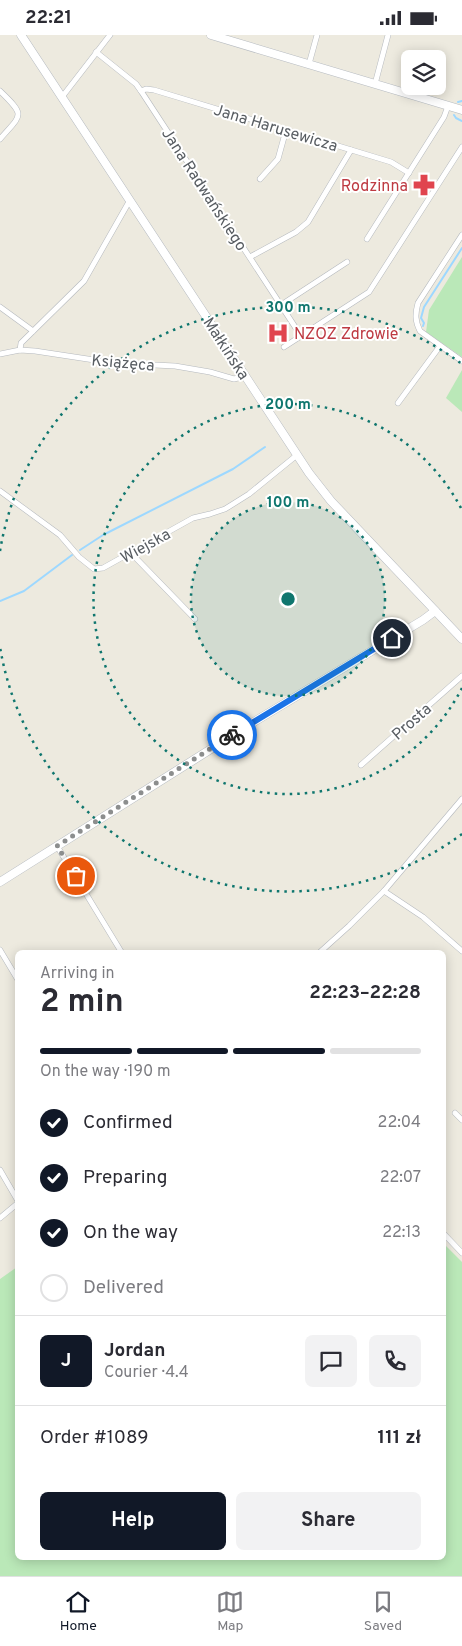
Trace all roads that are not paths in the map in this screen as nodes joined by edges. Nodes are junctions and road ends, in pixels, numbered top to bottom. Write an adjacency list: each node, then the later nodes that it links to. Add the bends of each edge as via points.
1 (21, 35): 11 (street, Małkińska)
2 (110, 35): 6 (street)
3 (211, 35): 7 (street)
4 (317, 35): 7 (street)
5 (388, 35): 8 (street)
6 (96, 52): 10 (street, Jana Radwańskiego); 11 (street)
7 (309, 64): 8 (street)
8 (375, 84): 12 (street)
9 (0, 91): 15 (street, via 15,105 19,115)
10 (141, 91): 14 (street, Jana Harusewicza, via 154,90); 23 (street, Jana Radwańskiego)
11 (62, 97): 20 (street, Małkińska)
12 (448, 106): 13 (street); 18 (street)
13 (462, 111)
14 (286, 130): 17 (street, Jana Harusewicza); 19 (street, via 278,159)
15 (0, 139)
16 (462, 147): 28 (street, via 368,292)
17 (351, 150): 18 (street, Jana Harusewicza, via 391,162); 23 (street, via 308,222)
18 (409, 173): 22 (street)
19 (260, 179)
20 (130, 200): 27 (street, via 84,281); 34 (street, Małkińska)
21 (462, 235): 29 (street, via 418,303 415,313 420,331)
22 (367, 239)
23 (250, 257): 25 (street, Jana Radwańskiego)
24 (347, 262): 25 (street)
25 (281, 305): 28 (street, Jana Radwańskiego)
26 (0, 307): 27 (street)
27 (34, 331): 31 (street, via 21,343)
28 (301, 337): 30 (street)
29 (440, 346): 33 (street); 35 (street)
30 (284, 347)
31 (20, 350): 32 (street, Książęca); 34 (street, Książęca, via 114,363 175,366 234,379)
32 (0, 355)
33 (462, 361)
34 (246, 376): 36 (street, Małkińska)
35 (398, 403)
36 (297, 455): 38 (street, Wiejska, via 225,509 193,517); 39 (street, Małkińska, via 331,501)
37 (0, 491): 38 (street, Wiejska, via 60,535 94,569)
38 (131, 553): 40 (street)
39 (435, 611): 41 (street, Małkińska); 45 (street)
40 (195, 619)
41 (462, 639)
42 (462, 676): 43 (street, Prosta)
43 (361, 765)
44 (462, 799): 47 (street)
45 (57, 846): 46 (street); 49 (street)
46 (0, 882)
47 (384, 891): 50 (street); 51 (street, via 444,933)
48 (0, 950): 52 (street)
49 (120, 950)
50 (322, 950)
51 (462, 951)
52 (15, 975)
53 (455, 1113): 54 (street)
54 (462, 1120)
55 (0, 1170): 56 (street)
56 (15, 1197)
57 (15, 1205): 58 (street)
58 (0, 1218)
59 (446, 1236): 60 (street)
60 (462, 1253)

